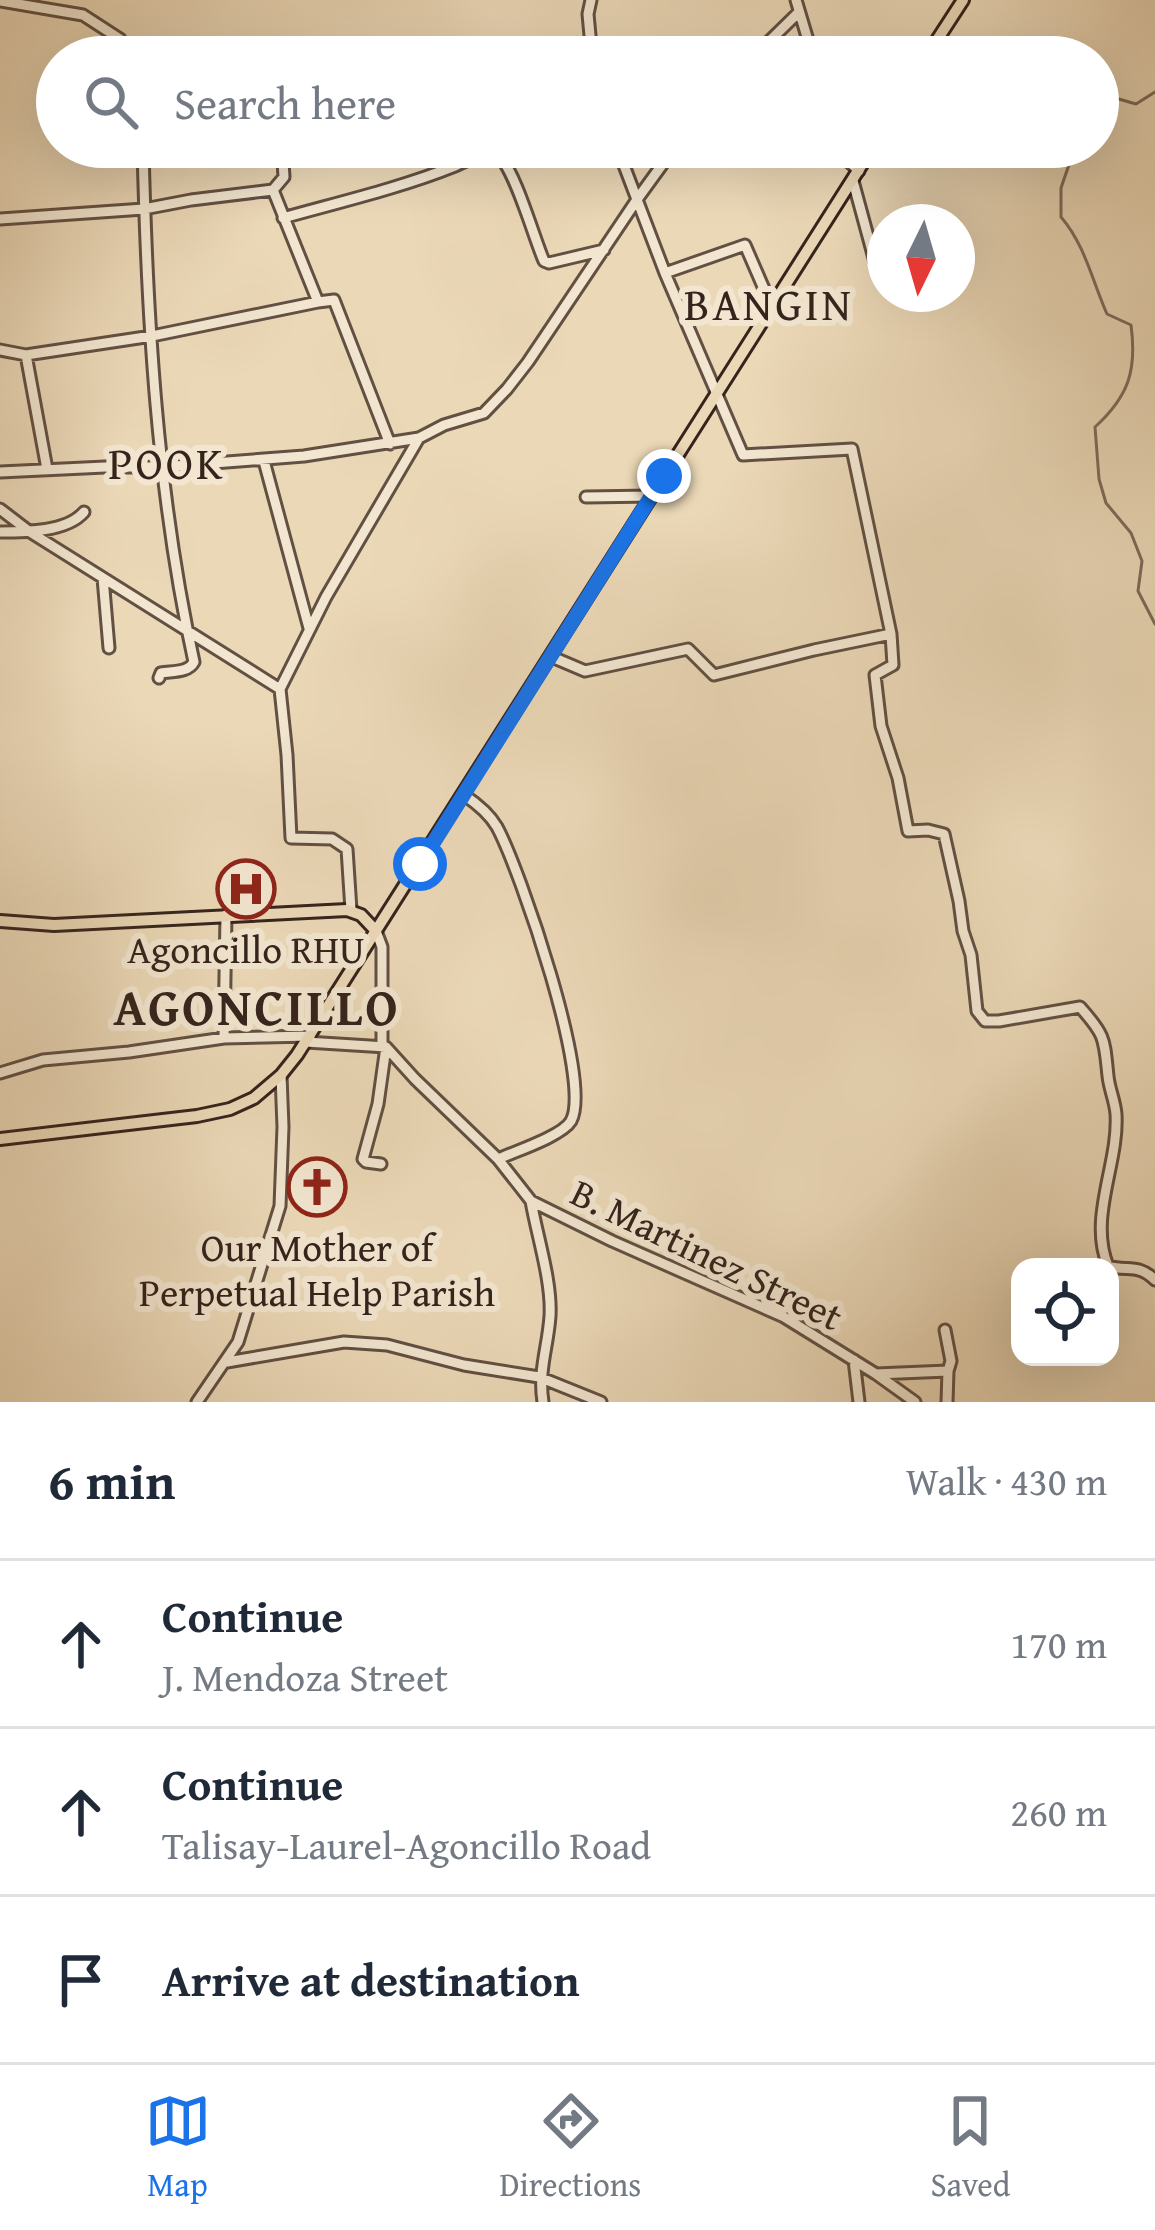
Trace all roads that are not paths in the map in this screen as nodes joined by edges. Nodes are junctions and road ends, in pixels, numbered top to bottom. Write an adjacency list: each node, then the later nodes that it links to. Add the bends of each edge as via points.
1 (591, 0): 6 (street)
2 (963, 0): 9 (main road)
3 (0, 1): 5 (street, via 83,16)
4 (797, 6): 7 (street); 8 (street)
5 (115, 36)
6 (590, 36)
7 (771, 36)
8 (807, 36)
9 (940, 36)
10 (143, 168): 21 (street)
11 (283, 168): 19 (street)
12 (449, 168): 22 (street)
13 (506, 168): 25 (street, via 544,261)
14 (626, 168): 20 (street)
15 (660, 168): 20 (street)
16 (852, 168): 18 (street)
17 (861, 168): 18 (main road)
18 (856, 176): 24 (street); 28 (main road)
19 (273, 190): 21 (street); 22 (street)
20 (638, 198): 25 (street); 26 (street)
21 (144, 209): 23 (street); 29 (street)
22 (283, 218): 27 (street)
23 (0, 219)
24 (867, 226)
25 (605, 250): 33 (street, via 484,413)
26 (664, 273): 28 (street, via 745,245); 32 (street)
27 (318, 302): 29 (street); 34 (street, via 334,300)
28 (771, 305): 32 (main road)
29 (152, 336): 31 (street); 36 (street)
30 (0, 350): 31 (street)
31 (26, 355): 37 (street)
32 (718, 391): 39 (main road); 48 (street, via 743,455 851,449)
33 (419, 438): 34 (street); 46 (street)
34 (390, 444): 35 (street)
35 (264, 461): 36 (street); 46 (street)
36 (162, 467): 37 (street); 47 (street)
37 (47, 469): 38 (street)
38 (0, 472)
39 (652, 496): 40 (street); 50 (main road)
40 (586, 497)
41 (0, 509): 44 (street)
42 (85, 512): 44 (street)
43 (0, 532): 44 (street)
44 (30, 532): 45 (street)
45 (103, 578): 47 (street); 49 (street)
46 (309, 628): 52 (street)
47 (187, 632): 51 (street, via 194,662); 52 (street)
48 (891, 634): 50 (street, via 714,675 688,649 585,671); 67 (street, via 892,665 875,675 881,726 908,831 944,834 977,1011 999,1021 1080,1007 1100,1029 1116,1115 1102,1252 1108,1266 1144,1270)
49 (109, 648)
50 (552, 657): 53 (main road)
51 (159, 678)
52 (280, 689): 54 (street, via 291,838 332,839 347,850)
53 (464, 795): 57 (main road); 64 (street, via 495,822 508,854 548,964 574,1088 574,1113 563,1130)
54 (351, 910): 55 (main road); 57 (main road)
55 (226, 915): 56 (main road, via 54,926); 58 (street)
56 (0, 921)
57 (376, 931): 59 (main road); 60 (street)
58 (224, 1038): 59 (street); 61 (street, via 43,1060)
59 (308, 1039): 60 (street); 62 (main road)
60 (384, 1046): 64 (street); 65 (street, via 363,1159)
61 (0, 1073)
62 (281, 1075): 63 (main road, via 230,1109); 70 (street, via 280,1206)
63 (0, 1138)
64 (498, 1159): 66 (street)
65 (381, 1163)
66 (531, 1202): 69 (street, B. Martinez Street, via 784,1317); 73 (street, via 550,1318)
67 (1155, 1280)
68 (945, 1330): 71 (street)
69 (854, 1360): 72 (street, B. Martinez Street); 77 (street)
70 (227, 1362): 73 (street, via 344,1342); 74 (street)
71 (948, 1371): 72 (street); 79 (street)
72 (875, 1374): 78 (street, B. Martinez Street)
73 (539, 1378): 75 (street); 76 (street)
74 (197, 1402)
75 (543, 1402)
76 (601, 1402)
77 (859, 1402)
78 (915, 1402)
79 (947, 1402)

